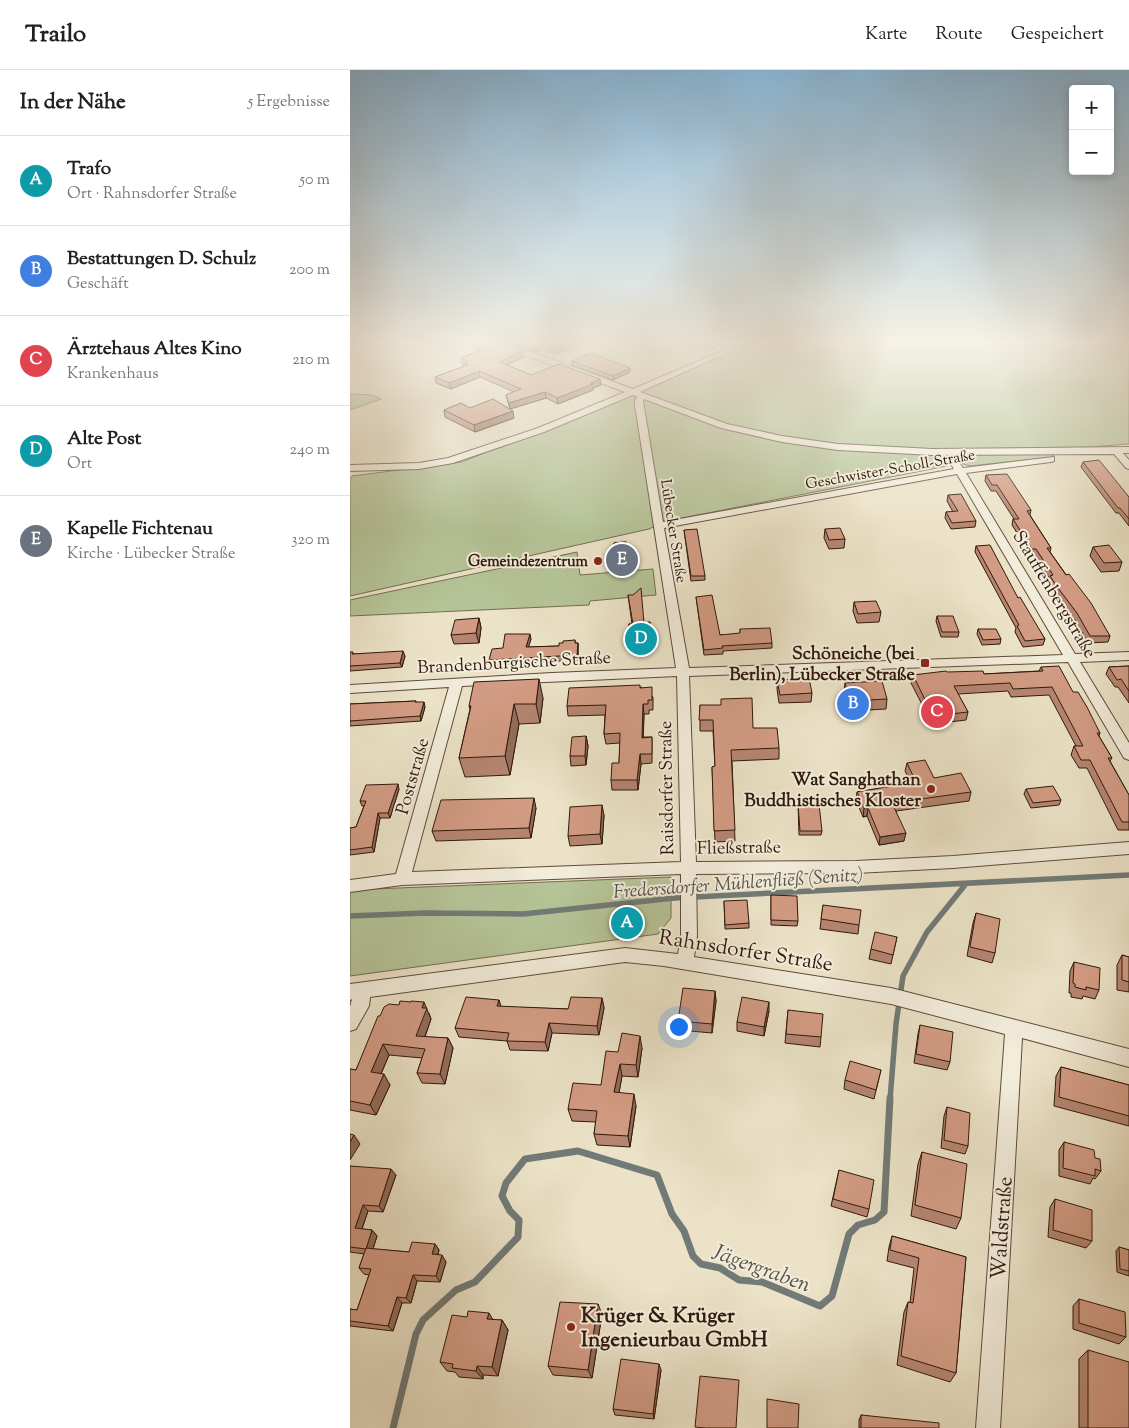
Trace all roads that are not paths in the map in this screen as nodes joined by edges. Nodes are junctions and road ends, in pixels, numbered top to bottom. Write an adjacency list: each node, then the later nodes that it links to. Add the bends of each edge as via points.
1 (599, 405): 8 (street, via 450,461 419,466)
2 (639, 405): 10 (street, Lübecker Straße)
3 (668, 405): 6 (street, via 724,426 775,438 846,448)
4 (1129, 450): 5 (street, Geschwister-Scholl-Straße)
5 (1116, 451): 6 (street); 7 (street); 9 (street, Geschwister-Scholl-Straße)
6 (949, 452): 9 (street, Stauffenbergstraße)
7 (1129, 466)
8 (350, 468)
9 (960, 471): 10 (street, Geschwister-Scholl-Straße); 12 (street, Stauffenbergstraße)
10 (658, 526): 13 (street, Lübecker Straße)
11 (1129, 656): 12 (street, Brandenburgische Straße)
12 (1072, 658): 13 (street, Brandenburgische Straße); 16 (street, Stauffenbergstraße)
13 (683, 672): 14 (street, Brandenburgische Straße); 18 (street, Raisdorfer Straße)
14 (456, 682): 15 (street, Brandenburgische Straße); 19 (street, Poststraße)
15 (350, 688)
16 (1129, 755)
17 (1129, 848): 18 (street, Fließstraße, via 866,866)
18 (687, 868): 19 (street, Fließstraße); 21 (street, Raisdorfer Straße, via 689,936)
19 (402, 880): 20 (street, Fließstraße)
20 (350, 886)
21 (684, 963): 22 (street, Rahnsdorfer Straße, via 625,955); 24 (street, Rahnsdorfer Straße, via 898,998)
22 (356, 991): 23 (street, via 360,1006)
23 (350, 1023)
24 (1014, 1028): 25 (street, Rahnsdorfer Straße); 26 (street, Waldstraße)
25 (1129, 1058)
26 (988, 1428)

